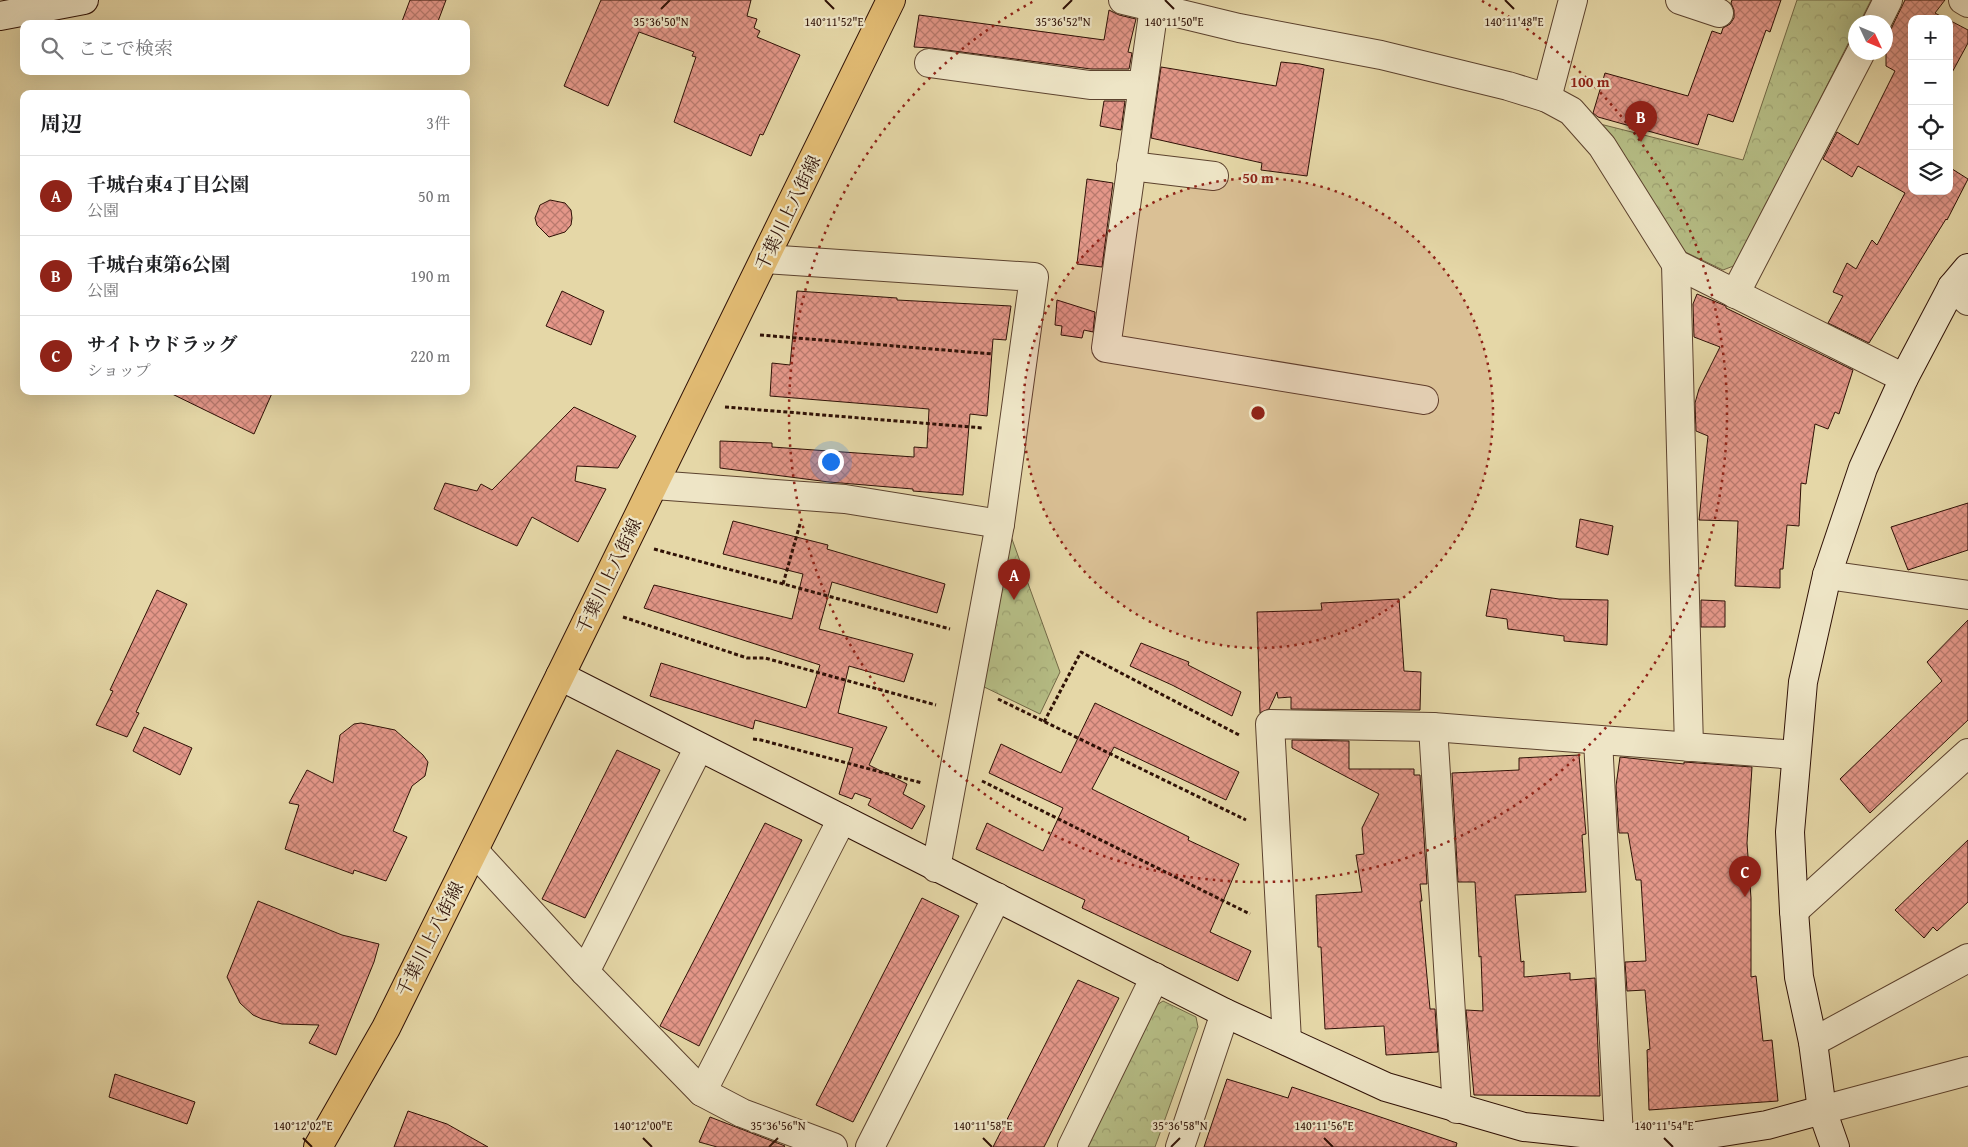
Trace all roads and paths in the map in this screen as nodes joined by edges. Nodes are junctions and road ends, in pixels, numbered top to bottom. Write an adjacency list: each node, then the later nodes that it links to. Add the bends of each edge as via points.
1 (84, 0): 12 (street)
2 (891, 0): 19 (main road, 千葉川上八街線)
3 (1124, 0): 9 (street)
4 (1573, 0): 16 (street)
5 (1680, 0): 10 (street)
6 (1888, 0): 11 (street)
7 (1963, 0): 8 (street)
8 (1968, 3)
9 (1153, 4): 15 (street); 16 (street, via 1239,28 1381,55)
10 (1719, 14)
11 (1880, 15)
12 (0, 16)
13 (1857, 60): 22 (street)
14 (929, 63): 15 (street, via 1090,85)
15 (1142, 85): 17 (street)
16 (1547, 98): 20 (street, via 1571,111 1602,146)
17 (1131, 166): 18 (street); 26 (street, via 1106,348)
18 (1214, 176)
19 (765, 259): 23 (main road, 千葉川上八街線); 24 (street, via 1034,277)
20 (1676, 264): 22 (street); 46 (street)
21 (1963, 285): 25 (street)
22 (1735, 294): 25 (street)
23 (729, 332): 24 (path); 27 (main road, 千葉川上八街線)
24 (1024, 356): 28 (street)
25 (1904, 378): 33 (street, via 1863,468)
26 (1424, 400)
27 (693, 405): 28 (path); 29 (main road, 千葉川上八街線)
28 (1014, 431): 31 (street)
29 (654, 484): 30 (street); 32 (main road, 千葉川上八街線)
30 (808, 497): 31 (street); 34 (path)
31 (1000, 524): 37 (street)
32 (626, 542): 34 (path); 36 (main road, 千葉川上八街線)
33 (1827, 575): 35 (street); 49 (street, via 1803,682)
34 (783, 584): 37 (path)
35 (1961, 590)
36 (594, 607): 38 (main road, 千葉川上八街線); 40 (path, via 747,658 765,658)
37 (980, 637): 39 (street)
38 (560, 676): 45 (street); 53 (main road, 千葉川上八街線)
39 (970, 685): 40 (street); 41 (path)
40 (966, 713): 50 (street)
41 (1044, 722): 47 (path, via 1081,652); 52 (path)
42 (1433, 727): 44 (street); 47 (street, via 1270,724); 66 (street)
43 (752, 739): 50 (path)
44 (1598, 740): 46 (street); 68 (street)
45 (698, 747): 51 (street); 59 (street)
46 (1689, 747): 49 (street)
47 (1271, 752): 52 (street)
48 (1968, 754): 56 (street)
49 (1796, 755): 56 (street, via 1790,832)
50 (953, 779): 54 (street); 57 (path)
51 (842, 819): 54 (street); 65 (street)
52 (1275, 834): 57 (street)
53 (474, 851): 59 (street); 69 (main road, 千葉川上八街線, via 386,1028)
54 (936, 868): 55 (street)
55 (997, 897): 60 (street); 71 (street)
56 (1794, 912): 63 (street, via 1800,977)
57 (1281, 930): 62 (street)
58 (1968, 958): 63 (street)
59 (585, 972): 65 (street)
60 (1155, 977): 61 (street); 72 (street)
61 (1225, 1013): 62 (street); 73 (street)
62 (1287, 1041): 66 (street, via 1386,1087)
63 (1813, 1042): 67 (street)
64 (1968, 1071): 67 (street)
65 (702, 1092): 70 (street, via 742,1113)
66 (1457, 1109): 68 (street, via 1524,1127)
67 (1822, 1110): 68 (street, via 1767,1125 1697,1136); 74 (street)
68 (1621, 1142)
69 (318, 1147)
70 (834, 1147)
71 (870, 1147)
72 (1072, 1147)
73 (1180, 1147)
74 (1835, 1147)

